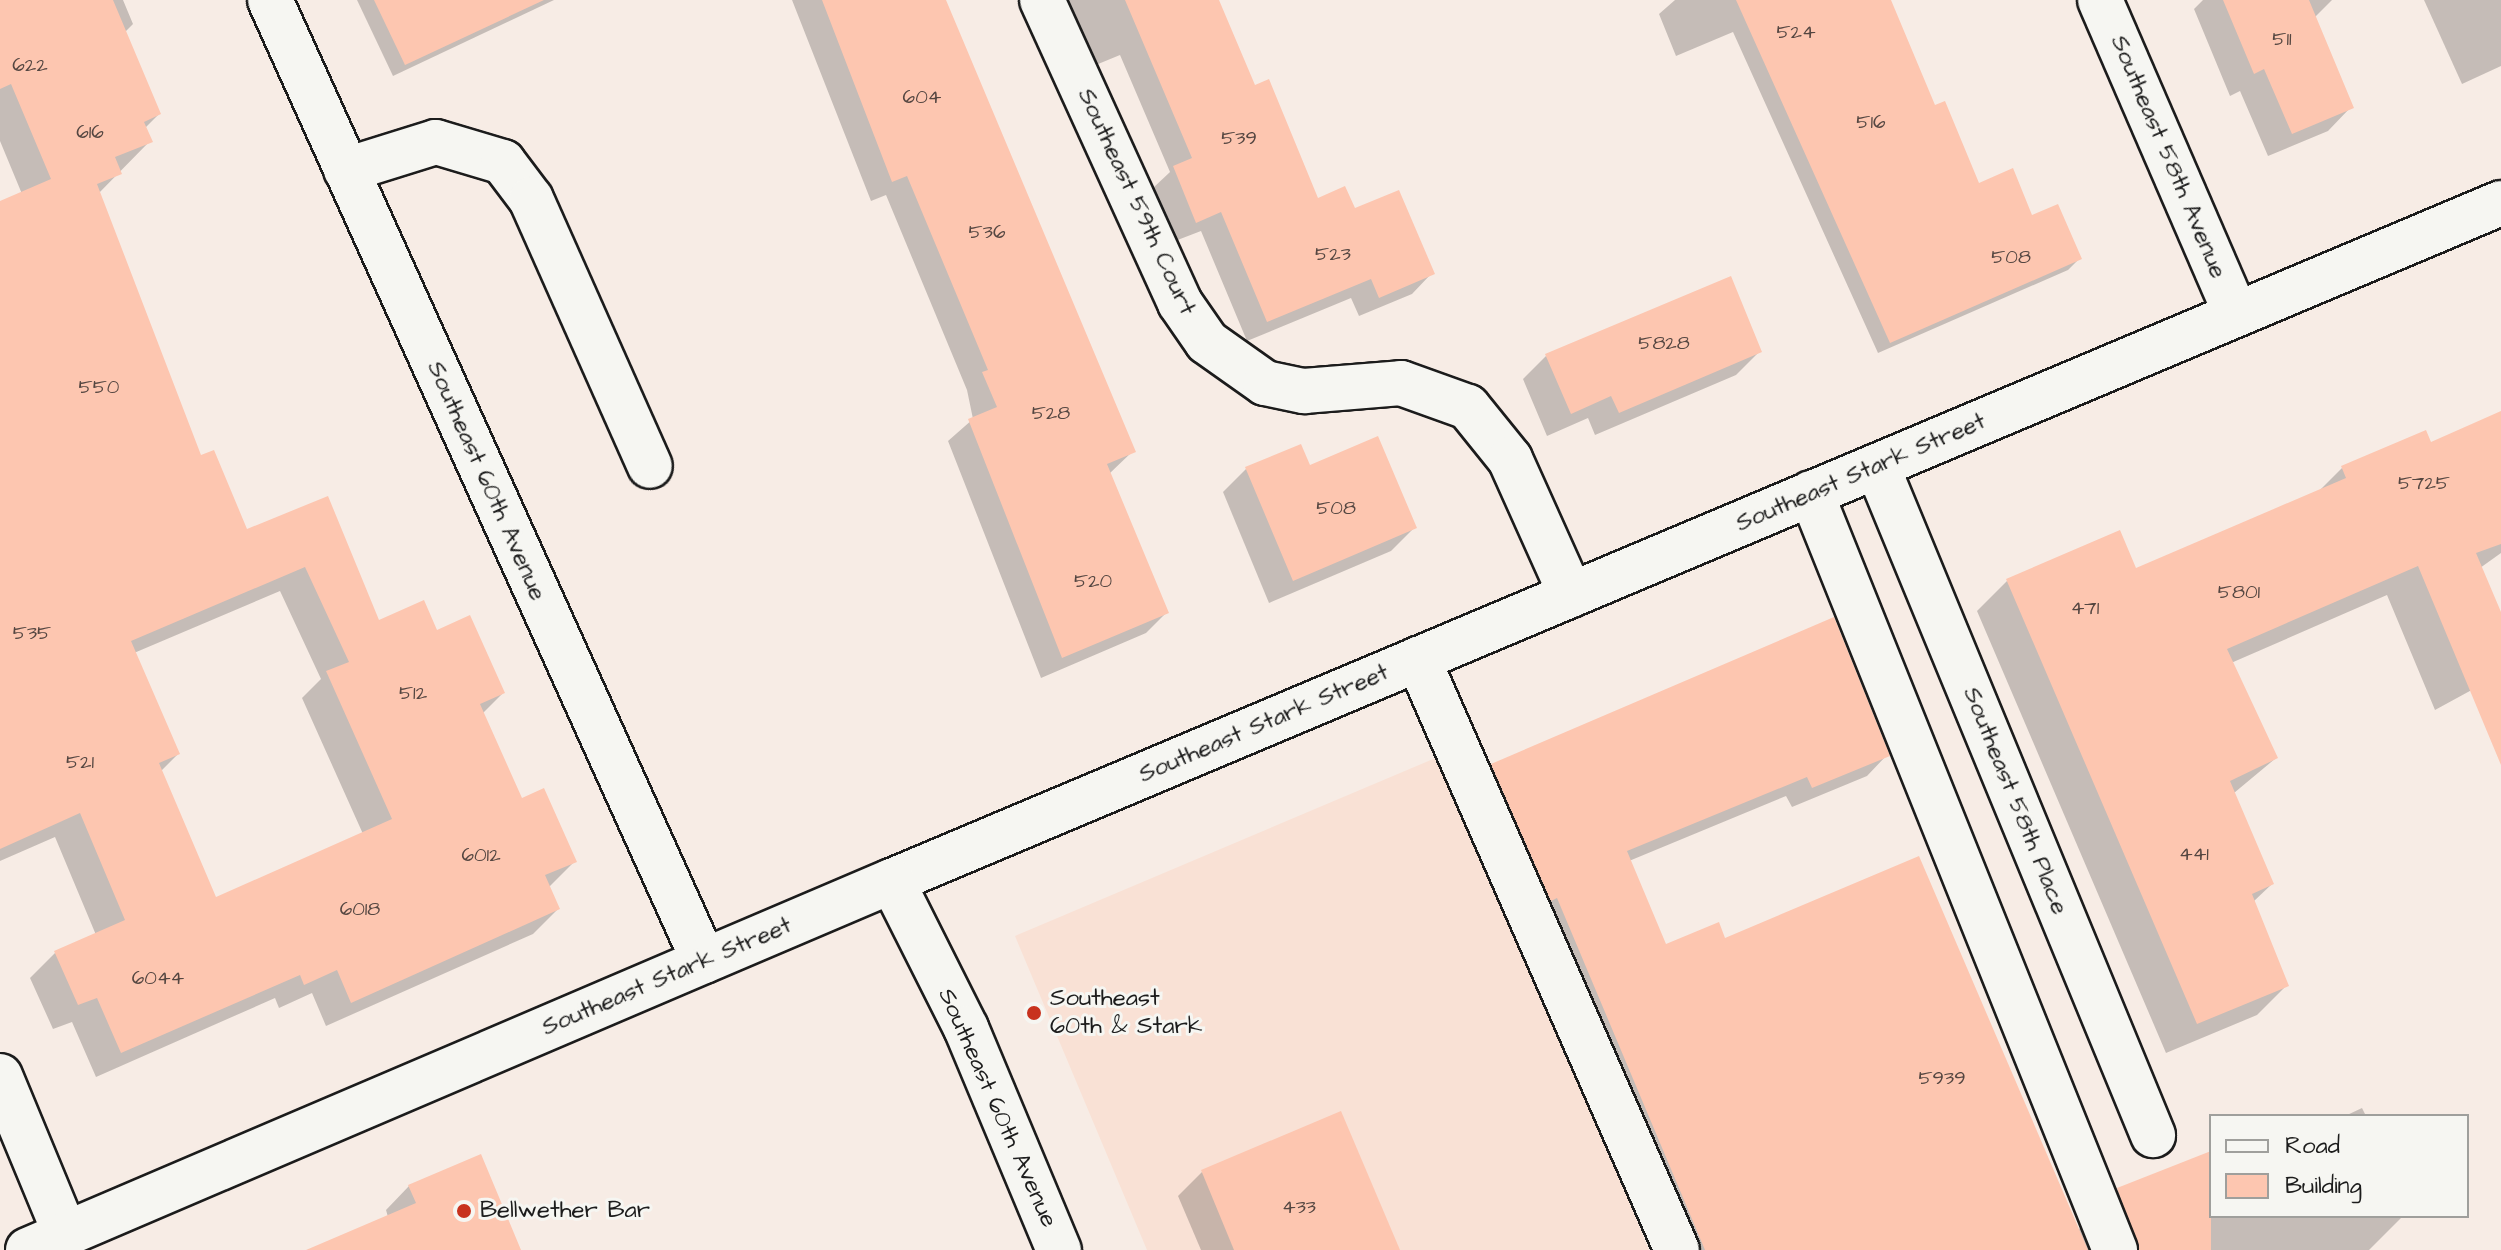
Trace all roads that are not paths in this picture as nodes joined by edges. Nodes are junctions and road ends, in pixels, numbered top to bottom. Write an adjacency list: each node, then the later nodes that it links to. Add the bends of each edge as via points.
1 (270, 0): 4 (street, Southeast 60th Avenue)
2 (1042, 0): 10 (street, Southeast 59th Court, via 1180,303 1207,342 1265,383 1304,391 1401,383 1468,407 1510,459)
3 (2100, 0): 6 (street, Southeast 58th Avenue)
4 (346, 170): 7 (street, via 436,142 503,162 531,199); 13 (street, Southeast 60th Avenue)
5 (2501, 203): 6 (street, Southeast Stark Street)
6 (2236, 314): 8 (street, Southeast Stark Street)
7 (650, 466)
8 (1877, 466): 9 (street, Southeast Stark Street); 15 (street, Southeast 58th Place)
9 (1811, 493): 10 (street, Southeast Stark Street); 19 (street)
10 (1571, 595): 11 (street, Southeast Stark Street)
11 (1418, 659): 12 (street, Southeast Stark Street); 18 (street)
12 (892, 881): 13 (street, Southeast Stark Street); 17 (street, Southeast 60th Avenue, via 966,1028)
13 (704, 961): 16 (street, Southeast Stark Street)
14 (0, 1076): 16 (street)
15 (2153, 1135)
16 (46, 1242)
17 (1059, 1250)
18 (1677, 1250)
19 (2115, 1250)

